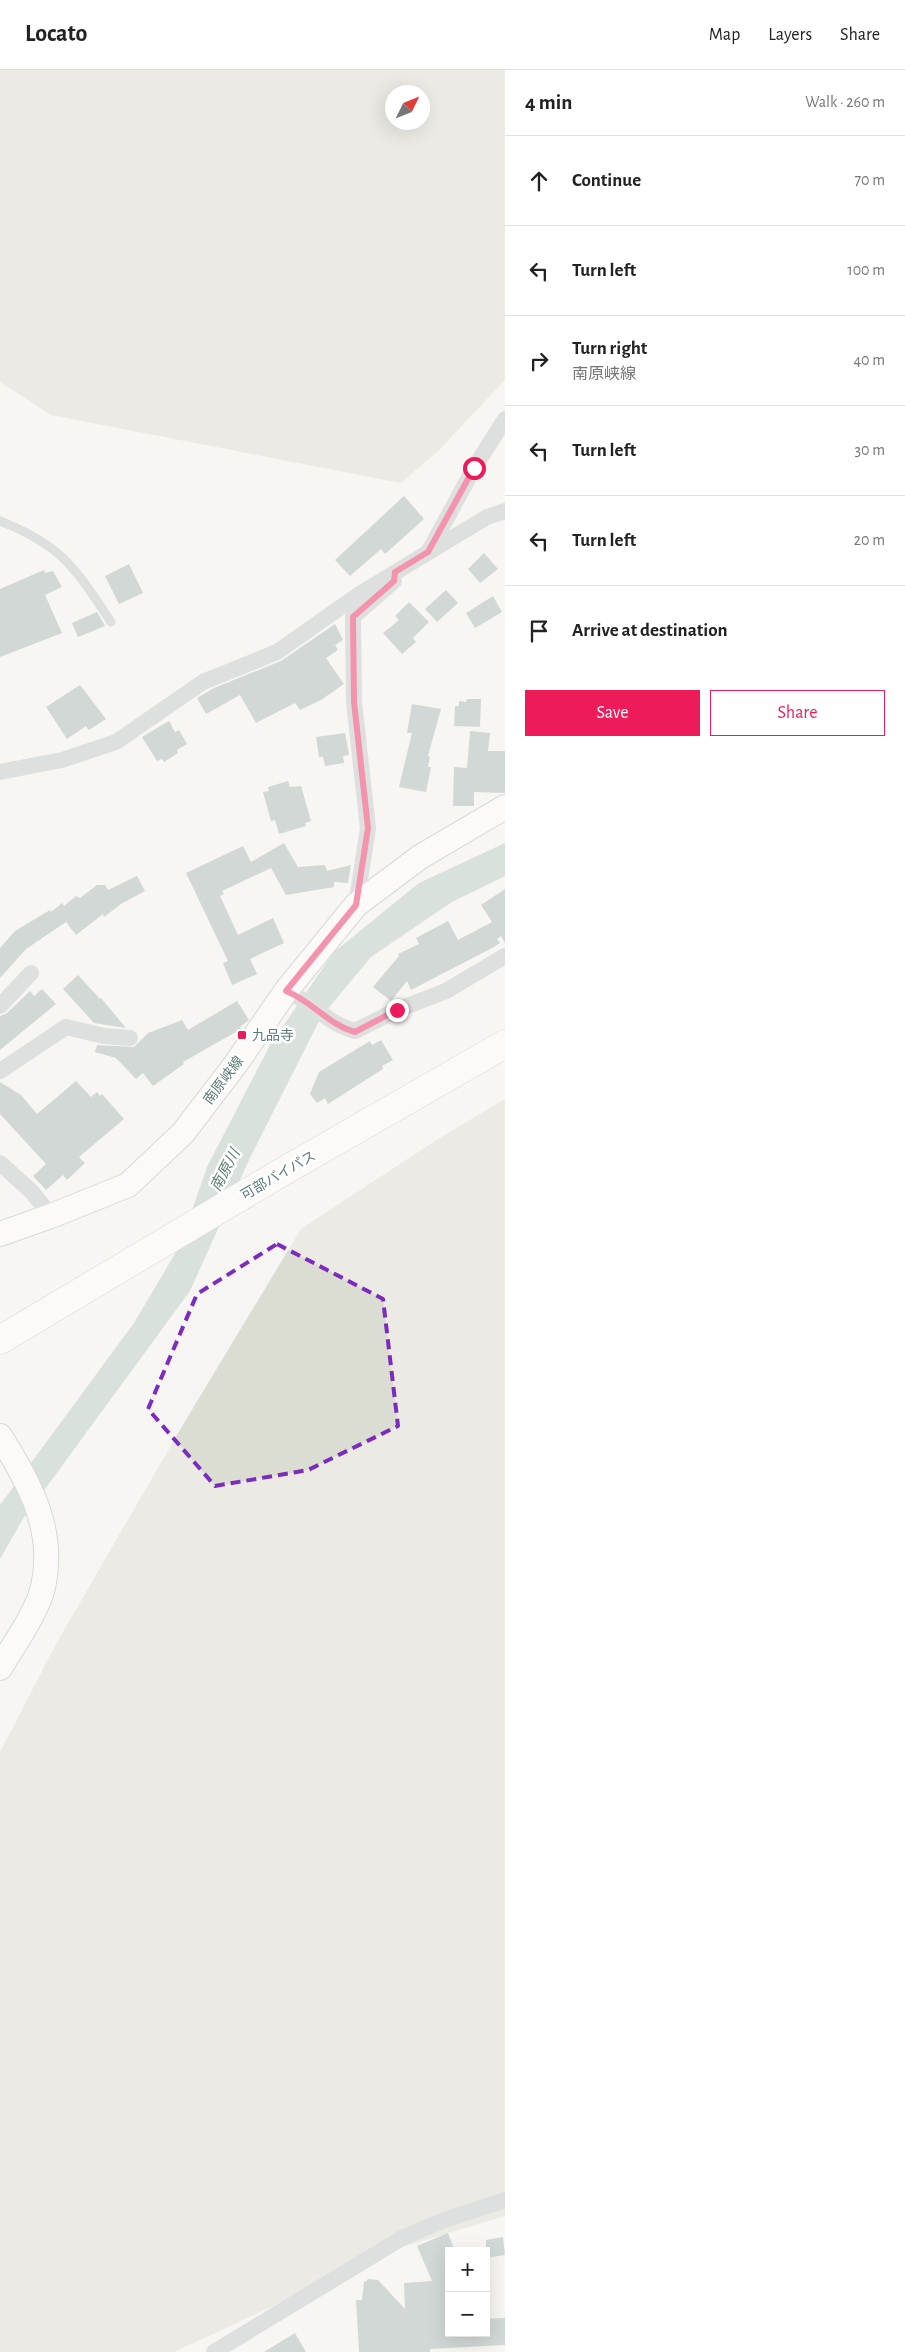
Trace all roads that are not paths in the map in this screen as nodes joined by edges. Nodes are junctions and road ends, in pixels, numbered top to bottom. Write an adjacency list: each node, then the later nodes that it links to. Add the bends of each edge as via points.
1 (505, 419): 4 (street)
2 (505, 511): 4 (street, via 487,517)
3 (0, 521): 6 (lane, via 36,537 65,558)
4 (428, 552): 5 (street)
5 (395, 572): 7 (street, via 361,592 278,652 203,682 116,742 62,760); 9 (street, via 394,581 353,617 354,702 368,828)
6 (111, 622)
7 (0, 772)
8 (505, 807): 9 (main road, 南原峡線, via 420,857)
9 (356, 905): 12 (main road, 南原峡線)
10 (505, 956): 12 (street, via 446,990 355,1032 339,1027)
11 (31, 974): 13 (street)
12 (292, 993): 18 (main road, 南原峡線, via 183,1133 128,1185)
13 (0, 1006)
14 (130, 1038): 16 (street, via 66,1027)
15 (505, 1044): 20 (highway, 可部バイパス)
16 (0, 1072)
17 (0, 1163): 18 (street, via 32,1192)
18 (51, 1216): 19 (main road, 南原峡線)
19 (0, 1234)
20 (0, 1340)
21 (0, 1436): 22 (main road, via 37,1501 45,1529 47,1557 43,1588 29,1620)
22 (0, 1668)
23 (505, 2200): 24 (street, via 402,2238)
24 (214, 2352)

